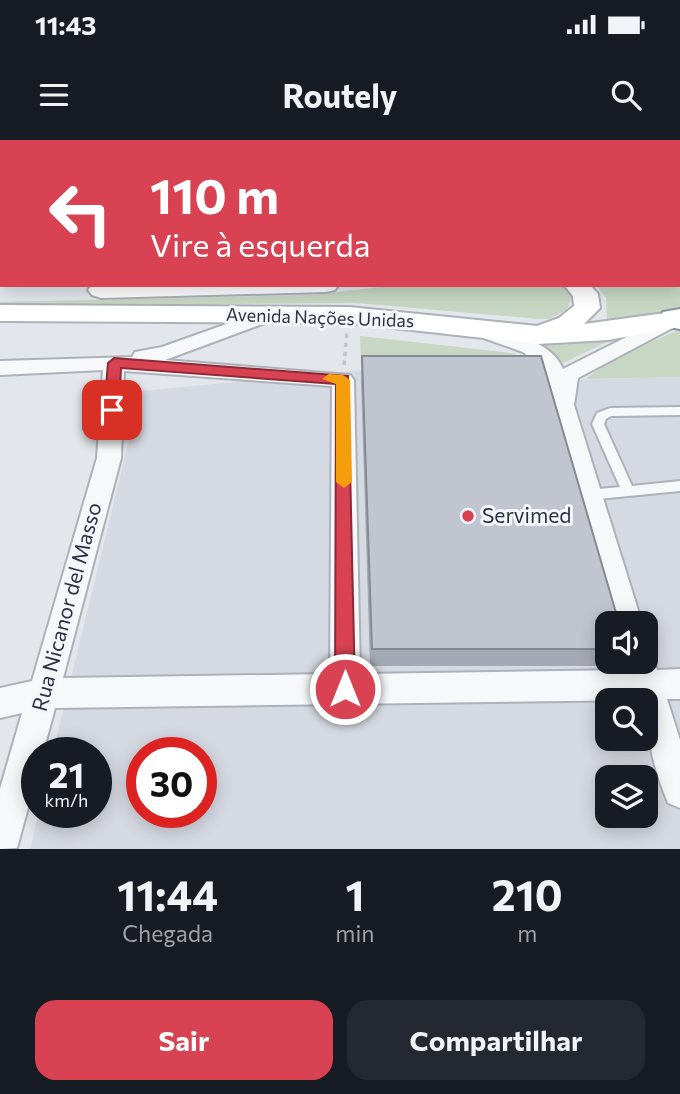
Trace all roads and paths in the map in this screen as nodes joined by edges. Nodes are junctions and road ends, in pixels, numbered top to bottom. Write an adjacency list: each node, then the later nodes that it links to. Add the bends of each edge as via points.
1 (217, 287): 3 (main road, Avenida Nações Unidas)
2 (578, 287): 10 (main road, via 587,299 582,314)
3 (162, 288): 4 (main road, Avenida Nações Unidas)
4 (0, 291)
5 (0, 313): 6 (main road, Avenida Nações Unidas)
6 (274, 313): 7 (main road, Avenida Nações Unidas); 11 (street, via 165,353)
7 (349, 315): 9 (main road, Avenida Nações Unidas); 13 (path)
8 (678, 319): 10 (main road, Avenida Nações Unidas, via 608,331); 14 (street, via 572,372)
9 (471, 328): 10 (main road, Avenida Nações Unidas); 14 (street, via 540,353 551,365)
10 (538, 335)
11 (114, 363): 12 (street); 13 (street); 25 (street, Rua Nicanor del Masso, via 109,458)
12 (0, 368)
13 (343, 380): 24 (street)
14 (564, 404): 18 (street)
15 (680, 411): 17 (lane, via 601,416 598,424)
16 (680, 486): 17 (lane)
17 (628, 491): 18 (lane)
18 (588, 495): 19 (street)
19 (624, 611)
20 (624, 674): 24 (street)
21 (643, 674): 27 (street)
22 (646, 674): 23 (street)
23 (680, 684)
24 (345, 689): 25 (street)
25 (43, 693): 26 (street); 28 (street, Rua Nicanor del Masso)
26 (0, 703)
27 (680, 791)
28 (0, 848)

